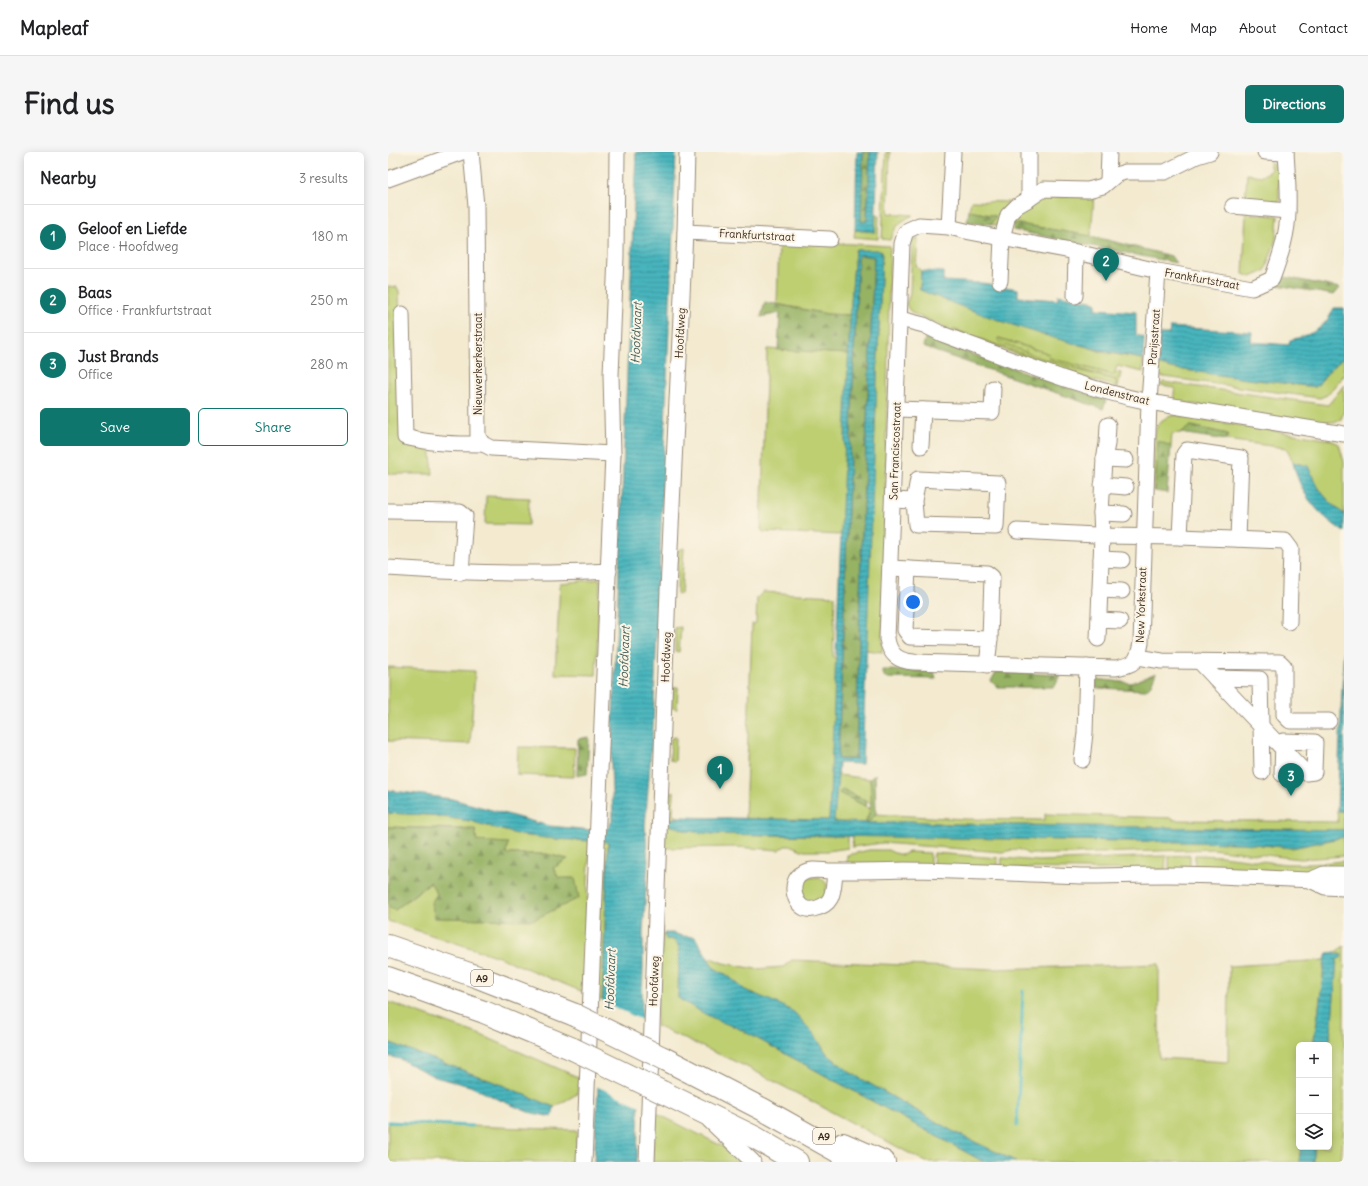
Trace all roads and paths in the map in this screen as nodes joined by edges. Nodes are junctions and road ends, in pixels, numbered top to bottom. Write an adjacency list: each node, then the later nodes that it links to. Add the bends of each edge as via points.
1 (462, 152): 12 (street)
2 (471, 152): 34 (street, Nieuwerkerkerstraat, via 476,206 478,437)
3 (617, 152): 36 (street, via 611,375)
4 (687, 152): 18 (street, Hoofdweg)
5 (953, 152): 17 (street)
6 (1029, 152): 14 (street)
7 (1109, 152): 13 (street)
8 (1210, 152): 11 (street)
9 (1265, 152): 10 (street)
10 (1286, 152): 16 (street, Frankfurtstraat)
11 (1184, 157): 13 (street, via 1165,172 1125,172)
12 (388, 179)
13 (1108, 182): 14 (street, via 1088,190 1044,189)
14 (1029, 199): 19 (street, via 1008,215)
15 (1233, 206): 16 (street)
16 (1288, 211): 23 (street, Frankfurtstraat, via 1284,240 1272,279 1252,288)
17 (949, 227): 19 (street, Frankfurtstraat); 21 (street, Frankfurtstraat, via 915,226 905,234)
18 (685, 232): 20 (street, Frankfurtstraat); 87 (street, Hoofdweg, via 667,614)
19 (1002, 238): 22 (street, Frankfurtstraat); 24 (street)
20 (830, 239)
21 (902, 244): 27 (street, San Franciscostraat)
22 (1076, 252): 23 (street, Frankfurtstraat); 25 (street)
23 (1158, 271): 29 (street, Parijsstraat)
24 (1000, 281)
25 (1075, 296)
26 (402, 314): 34 (street, via 405,437 445,444)
27 (900, 319): 29 (street, Londenstraat, via 924,325 1062,379); 30 (street, San Franciscostraat)
28 (993, 388): 31 (street, via 992,412)
29 (1149, 402): 33 (street, Londenstraat); 48 (street, New Yorkstraat)
30 (896, 409): 31 (street); 41 (street, San Franciscostraat)
31 (924, 410): 35 (street)
32 (1108, 425): 37 (street)
33 (1344, 434)
34 (483, 444): 36 (street, via 491,448)
35 (921, 446)
36 (613, 454): 56 (street)
37 (1104, 460): 38 (street); 39 (street)
38 (1126, 460)
39 (1102, 485): 40 (street); 44 (street)
40 (1126, 487)
41 (893, 500): 42 (street); 54 (street, San Franciscostraat)
42 (914, 501): 42 (street, via 918,479 998,483 996,527 916,525)
43 (388, 511): 57 (street, via 463,513)
44 (1101, 513): 45 (street); 47 (street)
45 (1124, 514)
46 (1017, 531): 47 (street)
47 (1102, 536): 48 (street); 51 (street)
48 (1144, 537): 49 (street); 65 (street, New Yorkstraat, via 1141,643)
49 (1180, 537): 50 (street); 50 (street, via 1184,454 1187,450 1241,458)
50 (1238, 539): 62 (street, via 1285,541 1291,549)
51 (1101, 559): 52 (street); 58 (street)
52 (1122, 560)
53 (388, 568): 57 (street)
54 (890, 568): 55 (street); 66 (street, San Franciscostraat, via 887,639 889,649)
55 (908, 569): 63 (street, via 987,573 992,577); 63 (street, via 905,630 910,637)
56 (608, 571): 57 (street, via 558,574); 86 (street)
57 (461, 573)
58 (1100, 590): 59 (street); 60 (street)
59 (1122, 591)
60 (1099, 620): 61 (street); 64 (street)
61 (1120, 621)
62 (1289, 622)
63 (990, 639): 68 (street)
64 (1098, 639)
65 (1138, 656): 67 (street, via 1162,661); 69 (street, New Yorkstraat, via 1131,665 1116,668)
66 (896, 657): 68 (street, New Yorkstraat, via 907,662)
67 (1199, 661): 70 (street); 73 (street, via 1280,662 1284,666 1284,715 1290,721)
68 (987, 665): 69 (street, New Yorkstraat)
69 (1087, 667): 75 (street)
70 (1215, 678): 71 (street); 72 (street)
71 (1239, 679): 72 (street); 74 (street, via 1260,679)
72 (1238, 702): 74 (street)
73 (1329, 721)
74 (1262, 727): 76 (street); 77 (street, via 1283,749)
75 (1082, 760)
76 (1262, 772)
77 (1282, 774)
78 (835, 872): 80 (street, via 932,870 1081,876 1167,875)
79 (1344, 874): 80 (street, via 1324,874)
80 (1310, 880): 81 (street, via 1325,887)
81 (1344, 888)
82 (388, 946): 85 (highway, A9, bridge, via 478,976 575,1016)
83 (392, 980): 84 (highway, bridge, via 484,1012 573,1049)
84 (699, 1110): 88 (street); 89 (highway)
85 (764, 1110): 90 (highway, A9); 91 (highway, A9)
86 (584, 1162)
87 (647, 1162)
88 (753, 1162)
89 (797, 1162)
90 (857, 1162)
91 (884, 1162)

